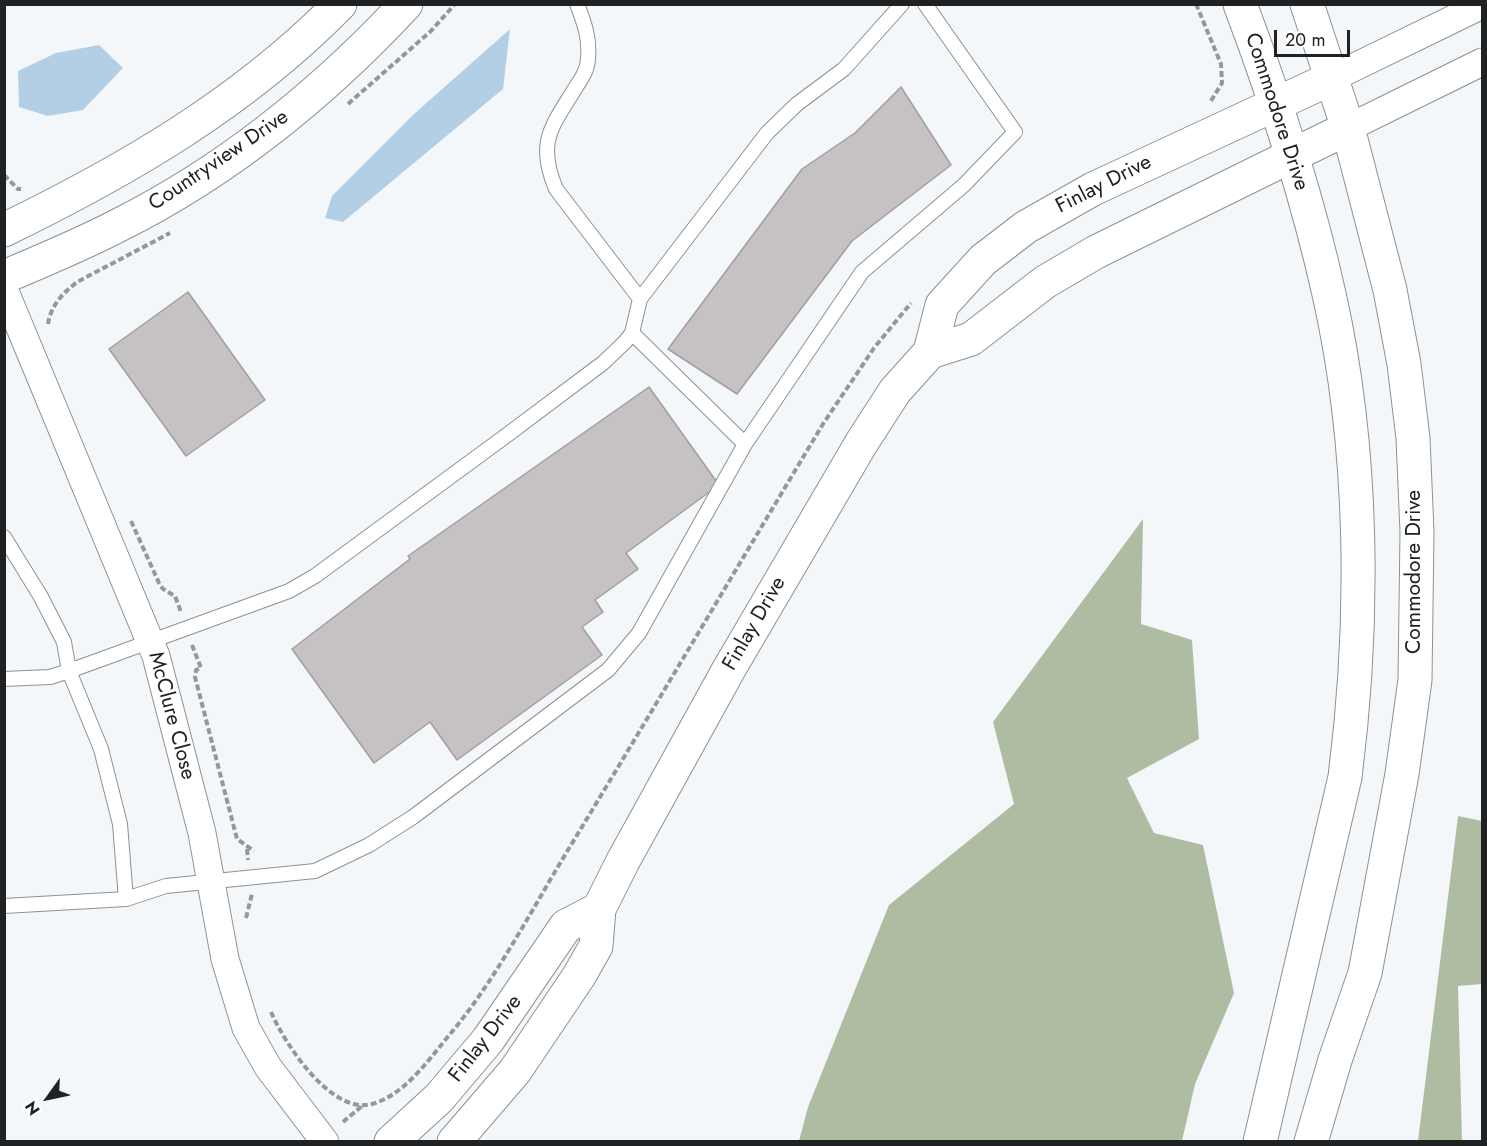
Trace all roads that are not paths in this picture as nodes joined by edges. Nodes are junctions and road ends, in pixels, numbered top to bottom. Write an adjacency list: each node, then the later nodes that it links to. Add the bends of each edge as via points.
1 (340, 4): 14 (street, Countryview Drive, via 273,65 207,117 99,182)
2 (406, 4): 15 (street, Countryview Drive, via 345,67 199,178 123,224)
3 (577, 4): 17 (lane, via 587,31 588,59 584,74 549,132 550,173 556,189)
4 (902, 4): 17 (lane, via 844,69 796,104 767,133)
5 (925, 4): 20 (lane, via 1016,132 964,185 862,272)
6 (1240, 4): 11 (street, Commodore Drive)
7 (1307, 4): 10 (street, Commodore Drive)
8 (1482, 5): 10 (street)
9 (1482, 62): 12 (street)
10 (1332, 78): 11 (street, Finlay Drive); 12 (street, Commodore Drive)
11 (1277, 103): 13 (street, Commodore Drive); 19 (street, Finlay Drive, via 1110,180 1026,227 983,260 942,305)
12 (1348, 128): 13 (street); 33 (street, Commodore Drive, via 1390,290 1404,364 1413,438 1417,532 1416,670 1402,774 1365,973)
13 (1293, 154): 19 (street, via 1096,252 1045,282 971,339); 32 (street, Commodore Drive, via 1330,295 1347,405 1357,520 1358,628 1345,777)
14 (4, 230)
15 (4, 277)
16 (4, 289): 22 (street, McClure Close)
17 (640, 298): 18 (lane)
18 (632, 333): 20 (lane); 22 (lane, via 603,363 315,576 289,591)
19 (930, 352): 28 (street, Finlay Drive, via 895,391 862,442 682,752)
20 (745, 444): 25 (lane, via 639,633 608,670 413,817 369,845 315,871)
21 (4, 537): 23 (lane, via 64,642)
22 (150, 641): 23 (lane); 25 (street, McClure Close)
23 (69, 671): 24 (lane, via 50,677); 26 (lane, via 100,749 120,825)
24 (4, 679)
25 (212, 882): 26 (lane, via 166,886); 29 (street, McClure Close, via 225,959 246,1028 268,1066)
26 (126, 899): 27 (lane)
27 (4, 906)
28 (599, 909): 30 (street, Finlay Drive, via 566,926 488,1040 439,1098); 31 (street, Finlay Drive, via 596,946 565,999 515,1071)
29 (325, 1142)
30 (391, 1142)
31 (454, 1142)
32 (1260, 1142)
33 (1311, 1142)

